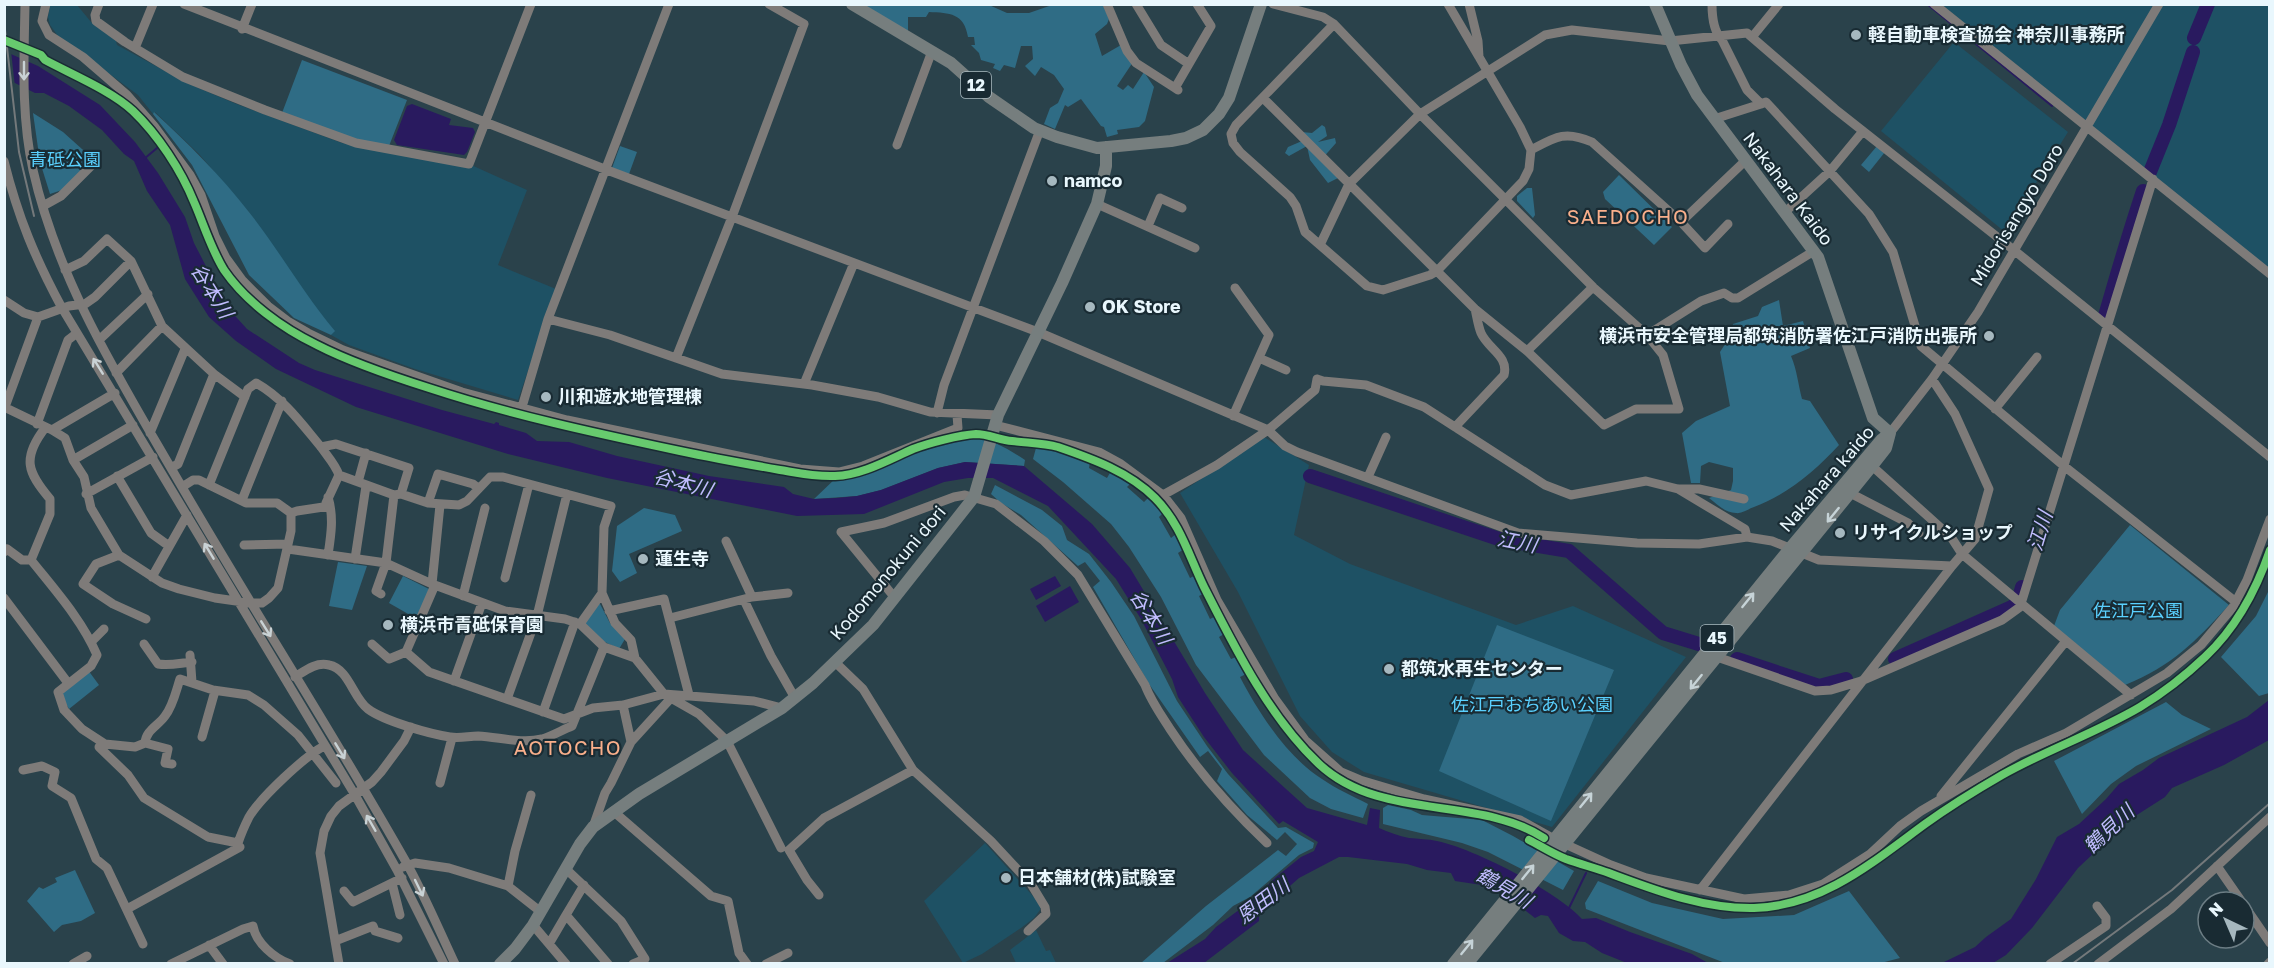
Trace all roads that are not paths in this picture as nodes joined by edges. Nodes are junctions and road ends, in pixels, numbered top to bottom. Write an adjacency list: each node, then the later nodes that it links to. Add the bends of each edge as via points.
1 (25, 4): 53 (street, one-way to 53, via 27,143)
2 (46, 4): 100 (street, via 42,21 49,35 83,57 127,95 154,126 201,195 226,258 255,294 313,336 372,362)
3 (99, 4): 28 (street, via 96,21)
4 (153, 4): 28 (street)
5 (184, 4): 24 (street)
6 (252, 4): 24 (street)
7 (531, 4): 37 (street)
8 (669, 4): 47 (street)
9 (769, 4): 56 (street, via 804,24)
10 (852, 4): 29 (main road, 12)
11 (1107, 4): 31 (street, via 1136,63 1177,90)
12 (1136, 4): 31 (street, via 1161,45)
13 (1197, 4): 31 (street, via 1211,26)
14 (1261, 4): 42 (main road, 12, via 1229,98 1220,114 1203,130 1171,141)
15 (1273, 4): 23 (street)
16 (1448, 4): 30 (street)
17 (1469, 4): 30 (street)
18 (1655, 4): 27 (main road, Nakahara Kaido)
19 (1712, 4): 25 (street)
20 (1779, 4): 26 (street)
21 (1934, 4): 38 (street)
22 (2159, 4): 38 (street, Midorisangyo Doro)
23 (1334, 24): 33 (street); 35 (street)
24 (242, 28): 37 (street)
25 (1718, 36): 26 (street); 27 (street); 34 (street, via 1747,90)
26 (1753, 36): 40 (street)
27 (1670, 41): 32 (street, via 1572,30 1553,32); 36 (main road, Nakahara Kaido, via 1686,76)
28 (135, 48): 37 (street, via 183,77 221,93 370,146 469,164)
29 (932, 51): 39 (main road, 12, via 1006,110); 41 (street)
30 (1479, 59): 32 (street)
31 (1188, 64)
32 (1486, 72): 35 (street); 43 (street)
33 (1263, 98): 50 (street); 60 (street, via 1236,125 1231,134 1233,143 1290,197 1305,232)
34 (1761, 104): 36 (street); 48 (street, via 1766,102)
35 (1420, 114): 50 (street); 51 (street)
36 (1714, 119): 46 (main road, Nakahara Kaido)
37 (486, 123): 47 (street)
38 (2087, 128): 49 (street); 63 (street, Midorisangyo Doro)
39 (1040, 130): 42 (main road, 12, via 1088,146); 74 (street)
40 (1863, 131): 48 (street); 63 (street)
41 (897, 145)
42 (1106, 147): 52 (main road, Kodomonokuni dori, via 1105,174)
43 (1531, 150): 51 (street, via 1523,181); 57 (street, via 1557,136 1575,135 1592,142)
44 (4, 161): 75 (street, via 27,238)
45 (96, 161): 53 (street, via 61,196)
46 (1745, 161): 55 (main road, Nakahara Kaido); 57 (street)
47 (607, 170): 56 (street); 78 (street)
48 (1830, 171): 55 (street); 90 (street, via 1869,214 1893,252 1921,346)
49 (2153, 179): 68 (street); 80 (street)
50 (1349, 184): 60 (street); 67 (street)
51 (1506, 198): 67 (street); 69 (street)
52 (1097, 204): 59 (street); 81 (main road, Kodomonokuni dori)
53 (44, 206): 66 (street)
54 (1182, 208): 59 (street, via 1160,198)
55 (1784, 213): 62 (main road, Nakahara Kaido)
56 (732, 217): 65 (street); 88 (street)
57 (1681, 222): 58 (street, via 1705,248)
58 (1728, 224)
59 (1148, 226): 61 (street)
60 (1320, 246): 67 (street, via 1367,286 1383,290)
61 (1195, 248)
62 (1814, 251): 83 (street, via 1738,298 1724,292 1701,301); 111 (main road, Nakahara Kaido, via 1873,418)
63 (2015, 251): 80 (street); 90 (street, Midorisangyo Doro)
64 (131, 261): 66 (street, via 107,239 84,261); 71 (street); 73 (street, via 92,300)
65 (854, 263): 74 (street); 95 (street)
66 (65, 270): 73 (street)
67 (1437, 271): 76 (street)
68 (2270, 274)
69 (1593, 286): 83 (street); 86 (street)
70 (1235, 288): 89 (street, via 1269,335)
71 (148, 294): 79 (street); 84 (street)
72 (5, 302): 77 (street)
73 (80, 305): 75 (street); 84 (street)
74 (972, 307): 81 (street); 102 (street)
75 (62, 308): 77 (street); 82 (street)
76 (1475, 309): 86 (street); 108 (street, via 1480,332 1506,369)
77 (38, 317): 99 (street)
78 (548, 319): 88 (street); 100 (street)
79 (162, 326): 85 (street); 92 (street)
80 (2107, 326): 116 (street); 119 (street)
81 (1038, 332): 104 (street); 105 (main road, Kodomonokuni dori)
82 (77, 333): 96 (street, one-way to 82); 107 (street, via 68,340)
83 (1647, 335): 86 (street, via 1663,355 1679,409 1636,409 1604,425)
84 (99, 340): 92 (street)
85 (185, 349): 93 (street); 110 (street)
86 (1527, 351)
87 (2037, 357): 101 (street)
88 (676, 358): 95 (street, via 722,374)
89 (1259, 358): 91 (street); 104 (street)
90 (1942, 365): 94 (street, Midorisangyo Doro); 101 (street)
91 (1286, 370)
92 (116, 373): 110 (street)
93 (214, 374): 97 (street); 120 (street, via 178,464)
94 (1932, 379): 111 (street, Midorisangyo Doro); 153 (street, via 1954,414 1989,489 1975,539)
95 (804, 384): 102 (street, via 878,397)
96 (115, 393): 106 (street); 107 (street)
97 (245, 397): 98 (street, via 256,383); 126 (street)
98 (282, 401): 113 (street); 137 (street)
99 (5, 407): 107 (street)
100 (522, 407): 103 (street, via 608,430 789,468 837,472 863,466 958,428)
101 (1995, 409): 119 (street)
102 (937, 413): 103 (street)
103 (957, 415): 105 (street)
104 (1233, 416): 109 (street)
105 (995, 424): 134 (main road, Kodomonokuni dori); 135 (street, via 1100,452)
106 (133, 425): 115 (street); 117 (street)
107 (45, 427): 117 (street, via 65,438); 157 (street, via 32,447 31,463 34,480 50,499 50,514)
108 (1455, 427): 109 (street, via 1424,407 1366,385 1317,379 1315,390); 129 (street, via 1545,485 1571,495 1646,481)
109 (1268, 430): 123 (street, via 1285,446); 135 (street)
110 (150, 433): 120 (street)
111 (1890, 433): 118 (main road, Nakahara kaido / 45, via 1886,448); 151 (main road, Nakahara kaido / 45)
112 (1381, 440): 123 (street)
113 (321, 447): 114 (street, via 336,444); 121 (street)
114 (366, 453): 124 (street); 132 (street, via 410,468)
115 (153, 457): 122 (street); 143 (street)
116 (2270, 457)
117 (73, 460): 131 (street, via 84,477)
118 (1872, 466): 130 (main road, Nakahara kaido / 45); 153 (street, via 1951,537)
119 (2064, 466): 171 (street); 174 (street)
120 (171, 468): 127 (street)
121 (339, 475): 124 (street); 138 (street)
122 (117, 476): 131 (street); 149 (street, via 151,533)
123 (1368, 477): 146 (street, via 1518,533 1637,543 1705,543)
124 (362, 484): 132 (street); 156 (street)
125 (529, 484): 128 (street, via 490,477); 133 (street); 161 (street)
126 (209, 485): 127 (street, via 193,480); 137 (street)
127 (182, 487): 172 (street)
128 (478, 488): 139 (street, via 438,474); 140 (street, via 459,505)
129 (1678, 489): 136 (street, via 1699,489); 146 (street, via 1745,529)
130 (1850, 493): 145 (street); 151 (main road, Nakahara kaido / 45, one-way to 151)
131 (86, 494): 154 (street)
132 (398, 494): 139 (street); 158 (street)
133 (567, 494): 163 (street, via 611,506 604,527); 176 (street)
134 (975, 495): 168 (main road, Kodomonokuni dori); 168 (street, via 954,497 884,524 841,532); 227 (street, via 1019,520 1078,575 1145,685 1149,698 1189,758 1225,802)
135 (1163, 495): 228 (street, via 1181,518 1217,600 1275,699 1296,730 1332,766 1350,777 1424,800 1521,820)
136 (1744, 499)
137 (242, 500): 142 (street, via 277,503)
138 (327, 503): 142 (street); 155 (street, via 332,527)
139 (428, 503): 140 (street)
140 (440, 505): 162 (street)
141 (485, 508): 166 (street)
142 (291, 513): 150 (street)
143 (187, 514): 149 (street); 170 (street, one-way to 143)
144 (2270, 519): 171 (street)
145 (1918, 533)
146 (1747, 537): 151 (street)
147 (726, 541): 169 (street)
148 (244, 545): 150 (street)
149 (169, 546): 160 (street)
150 (288, 547): 155 (street); 172 (street, via 278,588 262,603)
151 (1796, 550): 159 (street, via 1819,560); 187 (main road, Nakahara kaido / 45); 228 (main road, Nakahara kaido / 45, one-way to 151)
152 (4, 552): 157 (street, via 8,549 22,560)
153 (1962, 554): 159 (street); 174 (street)
154 (119, 555): 160 (street); 178 (street, via 96,564 83,584)
155 (328, 555): 156 (street)
156 (355, 559): 158 (street)
157 (31, 560): 182 (street)
158 (386, 563): 162 (street); 165 (street, via 376,591)
159 (1952, 566): 194 (street)
160 (152, 577): 170 (street, via 179,589)
161 (505, 578)
162 (434, 584): 166 (street); 186 (street)
163 (602, 593): 175 (street); 179 (street)
164 (788, 593): 169 (street)
165 (381, 594)
166 (463, 596): 173 (street)
167 (4, 598): 196 (street)
168 (895, 598): 190 (main road, Kodomonokuni dori)
169 (748, 599): 177 (street); 201 (street, via 771,656)
170 (239, 602): 172 (street); 213 (street)
171 (2236, 602): 199 (street, via 2201,645 2167,673)
172 (250, 603): 192 (street, one-way to 192)
173 (482, 603): 176 (street); 193 (street)
174 (2021, 604): 181 (street); 194 (street, via 2002,620)
175 (609, 611): 177 (street, via 664,599); 188 (street, via 631,640)
176 (537, 616): 179 (street); 202 (street)
177 (670, 618): 198 (street)
178 (146, 619)
179 (578, 623): 185 (street); 205 (street)
180 (104, 629): 182 (street)
181 (2066, 641): 199 (street); 223 (street)
182 (91, 642): 196 (street, via 97,656 91,666)
183 (144, 644): 195 (street, via 158,664 170,666 191,659)
184 (372, 644): 189 (street)
185 (604, 647): 188 (street); 206 (street)
186 (406, 652): 189 (street); 193 (street, via 429,672)
187 (1717, 657): 194 (street, via 1815,691); 228 (main road, Nakahara kaido / 45, one-way to 228)
188 (635, 658): 200 (street)
189 (389, 659): 191 (street)
190 (836, 663): 201 (main road, Kodomonokuni dori); 218 (street, via 863,689)
191 (383, 669)
192 (295, 677): 207 (street, via 316,664 336,668 369,710); 221 (street, one-way to 221)
193 (454, 681): 202 (street)
194 (1861, 681): 239 (street)
195 (192, 682): 197 (street); 212 (street, via 180,679 169,711 151,729)
196 (68, 683): 212 (street, via 58,692 64,710 82,729 105,744 135,747)
197 (215, 690): 208 (street); 215 (street, via 248,695 264,705)
198 (689, 695): 200 (street); 204 (street, via 754,701)
199 (2131, 695): 223 (street)
200 (668, 696): 203 (street); 210 (street, via 699,714); 211 (street)
201 (795, 698): 204 (main road, Kodomonokuni dori)
202 (507, 699): 205 (street)
203 (623, 705): 206 (street); 211 (street)
204 (782, 708): 210 (main road, Kodomonokuni dori)
205 (543, 712): 206 (street, via 564,719)
206 (577, 713): 209 (street, via 572,726 542,739)
207 (411, 727): 209 (street); 221 (street, via 372,782)
208 (202, 737)
209 (452, 738): 220 (street)
210 (727, 741): 224 (main road, Kodomonokuni dori); 230 (street)
211 (631, 742): 226 (street, via 600,803)
212 (145, 743): 216 (street, via 168,749 165,763)
213 (324, 746): 215 (street); 221 (street)
214 (99, 747): 215 (street, via 144,798 208,837 238,843 260,803)
215 (312, 753): 219 (street)
216 (172, 764)
217 (23, 770): 242 (street, via 42,766 55,772 52,786 71,798 96,859 107,868)
218 (914, 770): 240 (street, via 825,818 789,850); 248 (street, via 1031,884 1046,914)
219 (336, 783)
220 (440, 783)
221 (358, 792): 231 (street); 234 (street, one-way to 221); 251 (street, via 331,816 320,853)
222 (531, 795): 236 (street)
223 (1937, 801): 239 (street, via 1907,820 1854,866 1822,884 1789,895 1755,899)
224 (613, 811): 226 (main road, Kodomonokuni dori); 269 (street, via 711,896 728,901 739,952)
225 (2270, 817): 232 (street)
226 (593, 827): 233 (main road, Kodomonokuni dori)
227 (1267, 843)
228 (1557, 845): 239 (street, via 1646,878); 249 (main road, Nakahara kaido / 45)
229 (240, 847): 242 (street)
230 (781, 848)
231 (407, 864): 234 (street); 236 (street, via 449,868); 264 (street, one-way to 264)
232 (2217, 866): 237 (street); 274 (street, via 2171,909)
233 (566, 869): 235 (street); 243 (main road, Kodomonokuni dori)
234 (397, 877): 238 (street, via 353,902); 244 (street); 263 (street)
235 (584, 885): 245 (street); 268 (street, via 629,930 645,959)
236 (508, 886): 243 (street)
237 (2233, 890)
238 (344, 891)
239 (1700, 891)
240 (819, 895)
241 (2097, 906): 273 (street, via 2106,918 2106,926)
242 (128, 909): 253 (street)
243 (541, 912): 247 (main road, Kodomonokuni dori)
244 (400, 915)
245 (566, 915): 254 (street); 267 (street)
246 (2256, 923): 252 (street)
247 (533, 925): 254 (street); 265 (main road, Kodomonokuni dori)
248 (1028, 931)
249 (1485, 933): 271 (main road, Nakahara kaido / 45, one-way to 249); 272 (main road, Nakahara kaido / 45)
250 (398, 938): 251 (street, via 375,931 373,926)
251 (335, 941): 262 (street)
252 (2270, 943)
253 (143, 944)
254 (549, 944): 266 (street)
255 (209, 945): 259 (street); 260 (street); 261 (street, via 253,926 255,936 268,950)
256 (788, 953): 270 (street)
257 (87, 956): 258 (street)
258 (73, 963)
259 (171, 963)
260 (223, 963)
261 (290, 963)
262 (339, 963)
263 (444, 963)
264 (455, 963)
265 (500, 963)
266 (566, 963)
267 (608, 963)
268 (633, 963)
269 (747, 963)
270 (766, 963)
271 (1453, 963)
272 (1467, 963)
273 (2050, 963)
274 (2098, 963)

